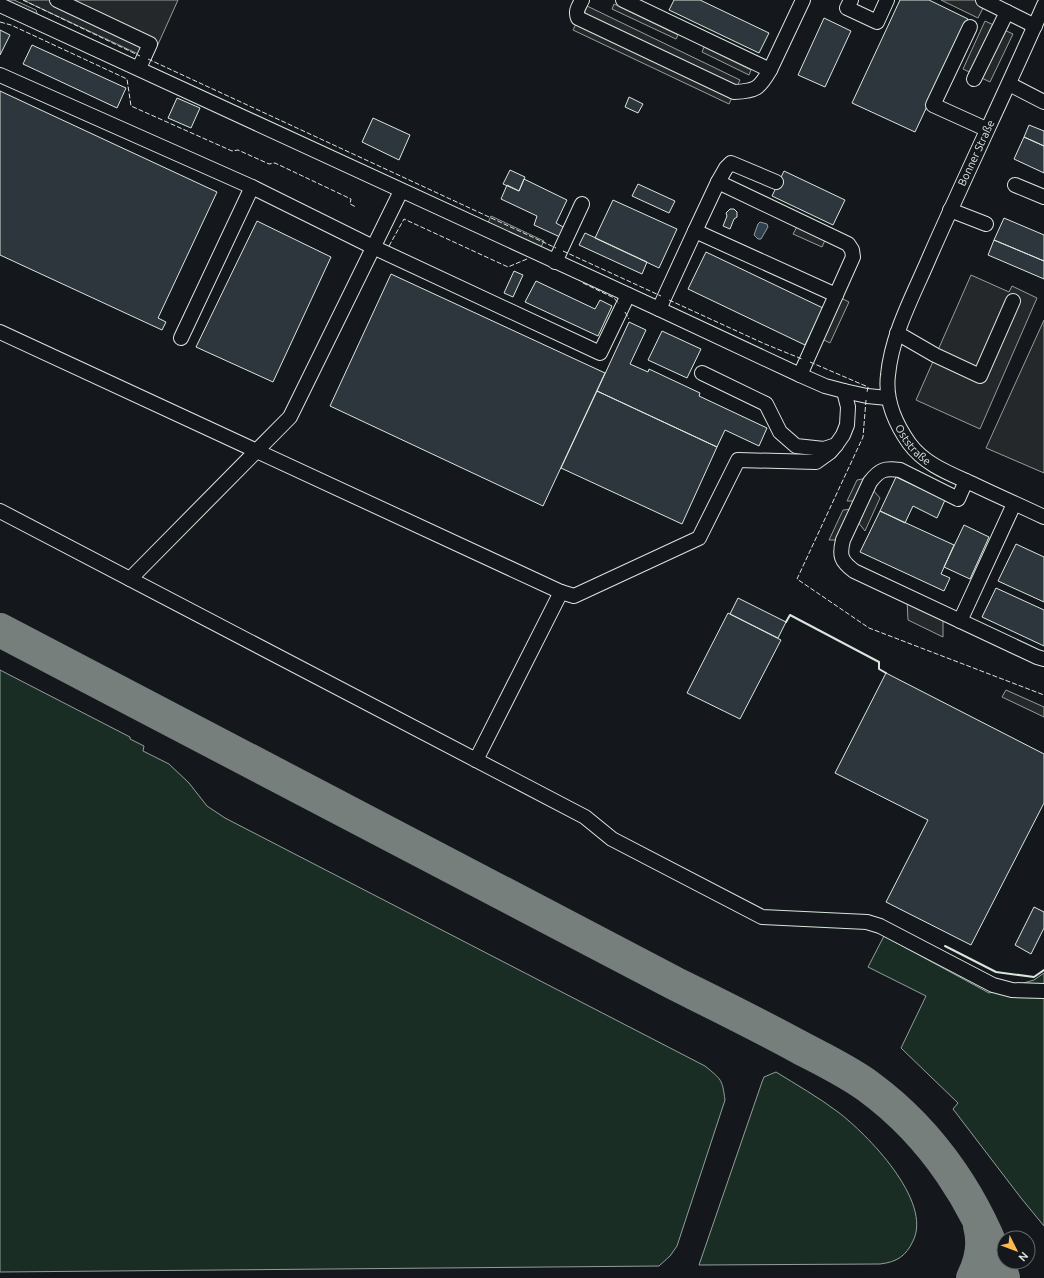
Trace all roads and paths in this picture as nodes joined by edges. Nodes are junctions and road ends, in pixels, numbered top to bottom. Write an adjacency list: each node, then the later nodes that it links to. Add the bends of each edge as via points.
1 (57, 0): 14 (lane, via 150,44)
2 (582, 0): 15 (lane, via 578,18 734,92 755,90)
3 (623, 0): 9 (lane)
4 (803, 0): 15 (lane)
5 (851, 0): 6 (lane, via 847,8 877,22)
6 (887, 0)
7 (983, 0): 11 (lane)
8 (0, 5): 14 (lane)
9 (644, 5): 15 (lane)
10 (1044, 5): 13 (lane, Bonner Straße)
11 (1007, 12): 13 (lane); 17 (lane)
12 (970, 26): 20 (lane, via 933,105)
13 (1035, 26): 18 (lane, Bonner Straße)
14 (139, 68): 25 (lane)
15 (770, 70)
16 (0, 75): 24 (lane)
17 (974, 79)
18 (1009, 84): 19 (lane); 20 (lane, Bonner Straße)
19 (1044, 102)
20 (986, 129): 28 (lane, Bonner Straße)
21 (718, 182): 22 (lane, via 731,163); 30 (lane); 34 (lane, via 848,244 853,257)
22 (776, 182)
23 (1015, 184): 26 (lane)
24 (252, 187): 31 (lane); 40 (lane)
25 (401, 191): 31 (lane); 32 (lane)
26 (1044, 197)
27 (582, 204): 32 (lane)
28 (950, 210): 29 (lane); 36 (lane, Bonner Straße)
29 (986, 224)
30 (695, 231): 34 (lane); 37 (lane)
31 (373, 247): 33 (lane, via 600,354); 46 (lane, via 290,417)
32 (555, 262): 33 (lane)
33 (628, 295): 37 (lane)
34 (836, 295): 42 (lane)
35 (1013, 301): 39 (lane, via 980,376 934,355)
36 (910, 303): 39 (lane, Oststraße)
37 (659, 309): 42 (lane)
38 (0, 332): 46 (lane)
39 (898, 333): 44 (lane, Oststraße, via 893,343 887,375)
40 (181, 338)
41 (702, 373): 45 (lane, via 766,404 780,432 796,446 824,449)
42 (800, 375): 43 (lane)
43 (844, 391): 44 (lane); 45 (lane, via 848,407 848,425)
44 (888, 398): 47 (lane, Oststraße, via 898,424 920,455 935,467)
45 (836, 445): 52 (lane, via 816,462 738,460 699,538 574,596)
46 (258, 451): 51 (lane); 52 (lane)
47 (966, 481): 48 (lane, Oststraße); 53 (lane, via 958,499 900,470 881,470 870,482 841,548 842,558 854,571)
48 (1014, 504): 50 (lane, Oststraße); 53 (lane)
49 (0, 512): 51 (lane)
50 (1044, 517)
51 (130, 580): 55 (lane)
52 (561, 592): 55 (lane)
53 (960, 621): 54 (lane)
54 (1044, 659)
55 (476, 760): 56 (lane, via 585,817 612,839 762,917 867,922 880,926 993,985 1012,990)
56 (1044, 991)

